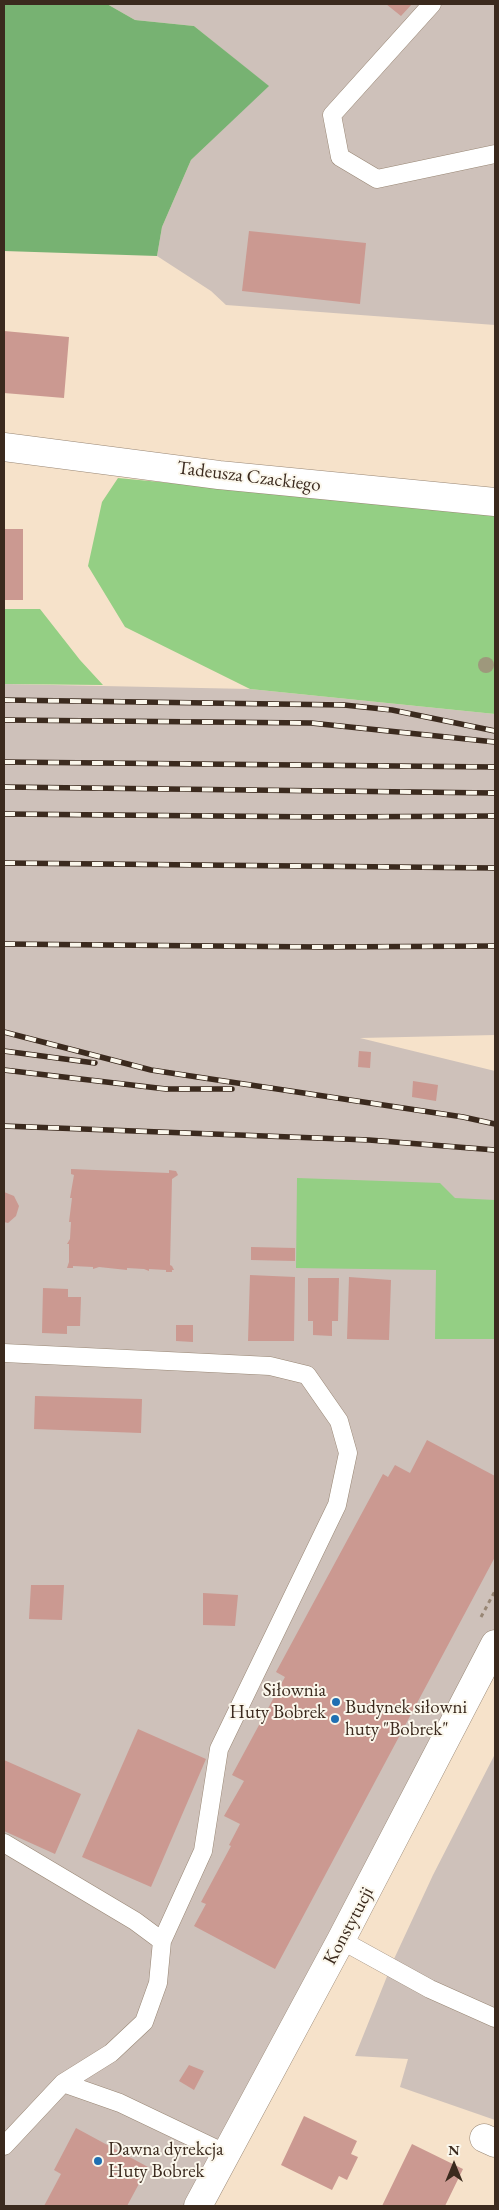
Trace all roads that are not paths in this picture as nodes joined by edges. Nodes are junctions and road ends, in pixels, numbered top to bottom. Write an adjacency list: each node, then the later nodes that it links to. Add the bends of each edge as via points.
1 (432, 4): 2 (lane, via 332,115 340,157 377,179)
2 (495, 154)
3 (4, 448): 4 (street, Tadeusza Czackiego, via 229,476)
4 (495, 502)
5 (4, 1353): 9 (lane, via 270,1366 308,1375 339,1421 348,1453 337,1505 219,1749 203,1851)
6 (495, 1644): 8 (street, Konstytucji)
7 (4, 1843): 9 (lane, via 135,1921)
8 (341, 1940): 10 (lane, via 430,1989); 13 (street, Konstytucji)
9 (162, 1941): 11 (lane, via 158,1983 144,2022 110,2054)
10 (495, 2018)
11 (63, 2083): 12 (lane); 13 (lane, via 120,2103)
12 (4, 2146)
13 (227, 2154): 14 (street, Konstytucji)
14 (198, 2206)

